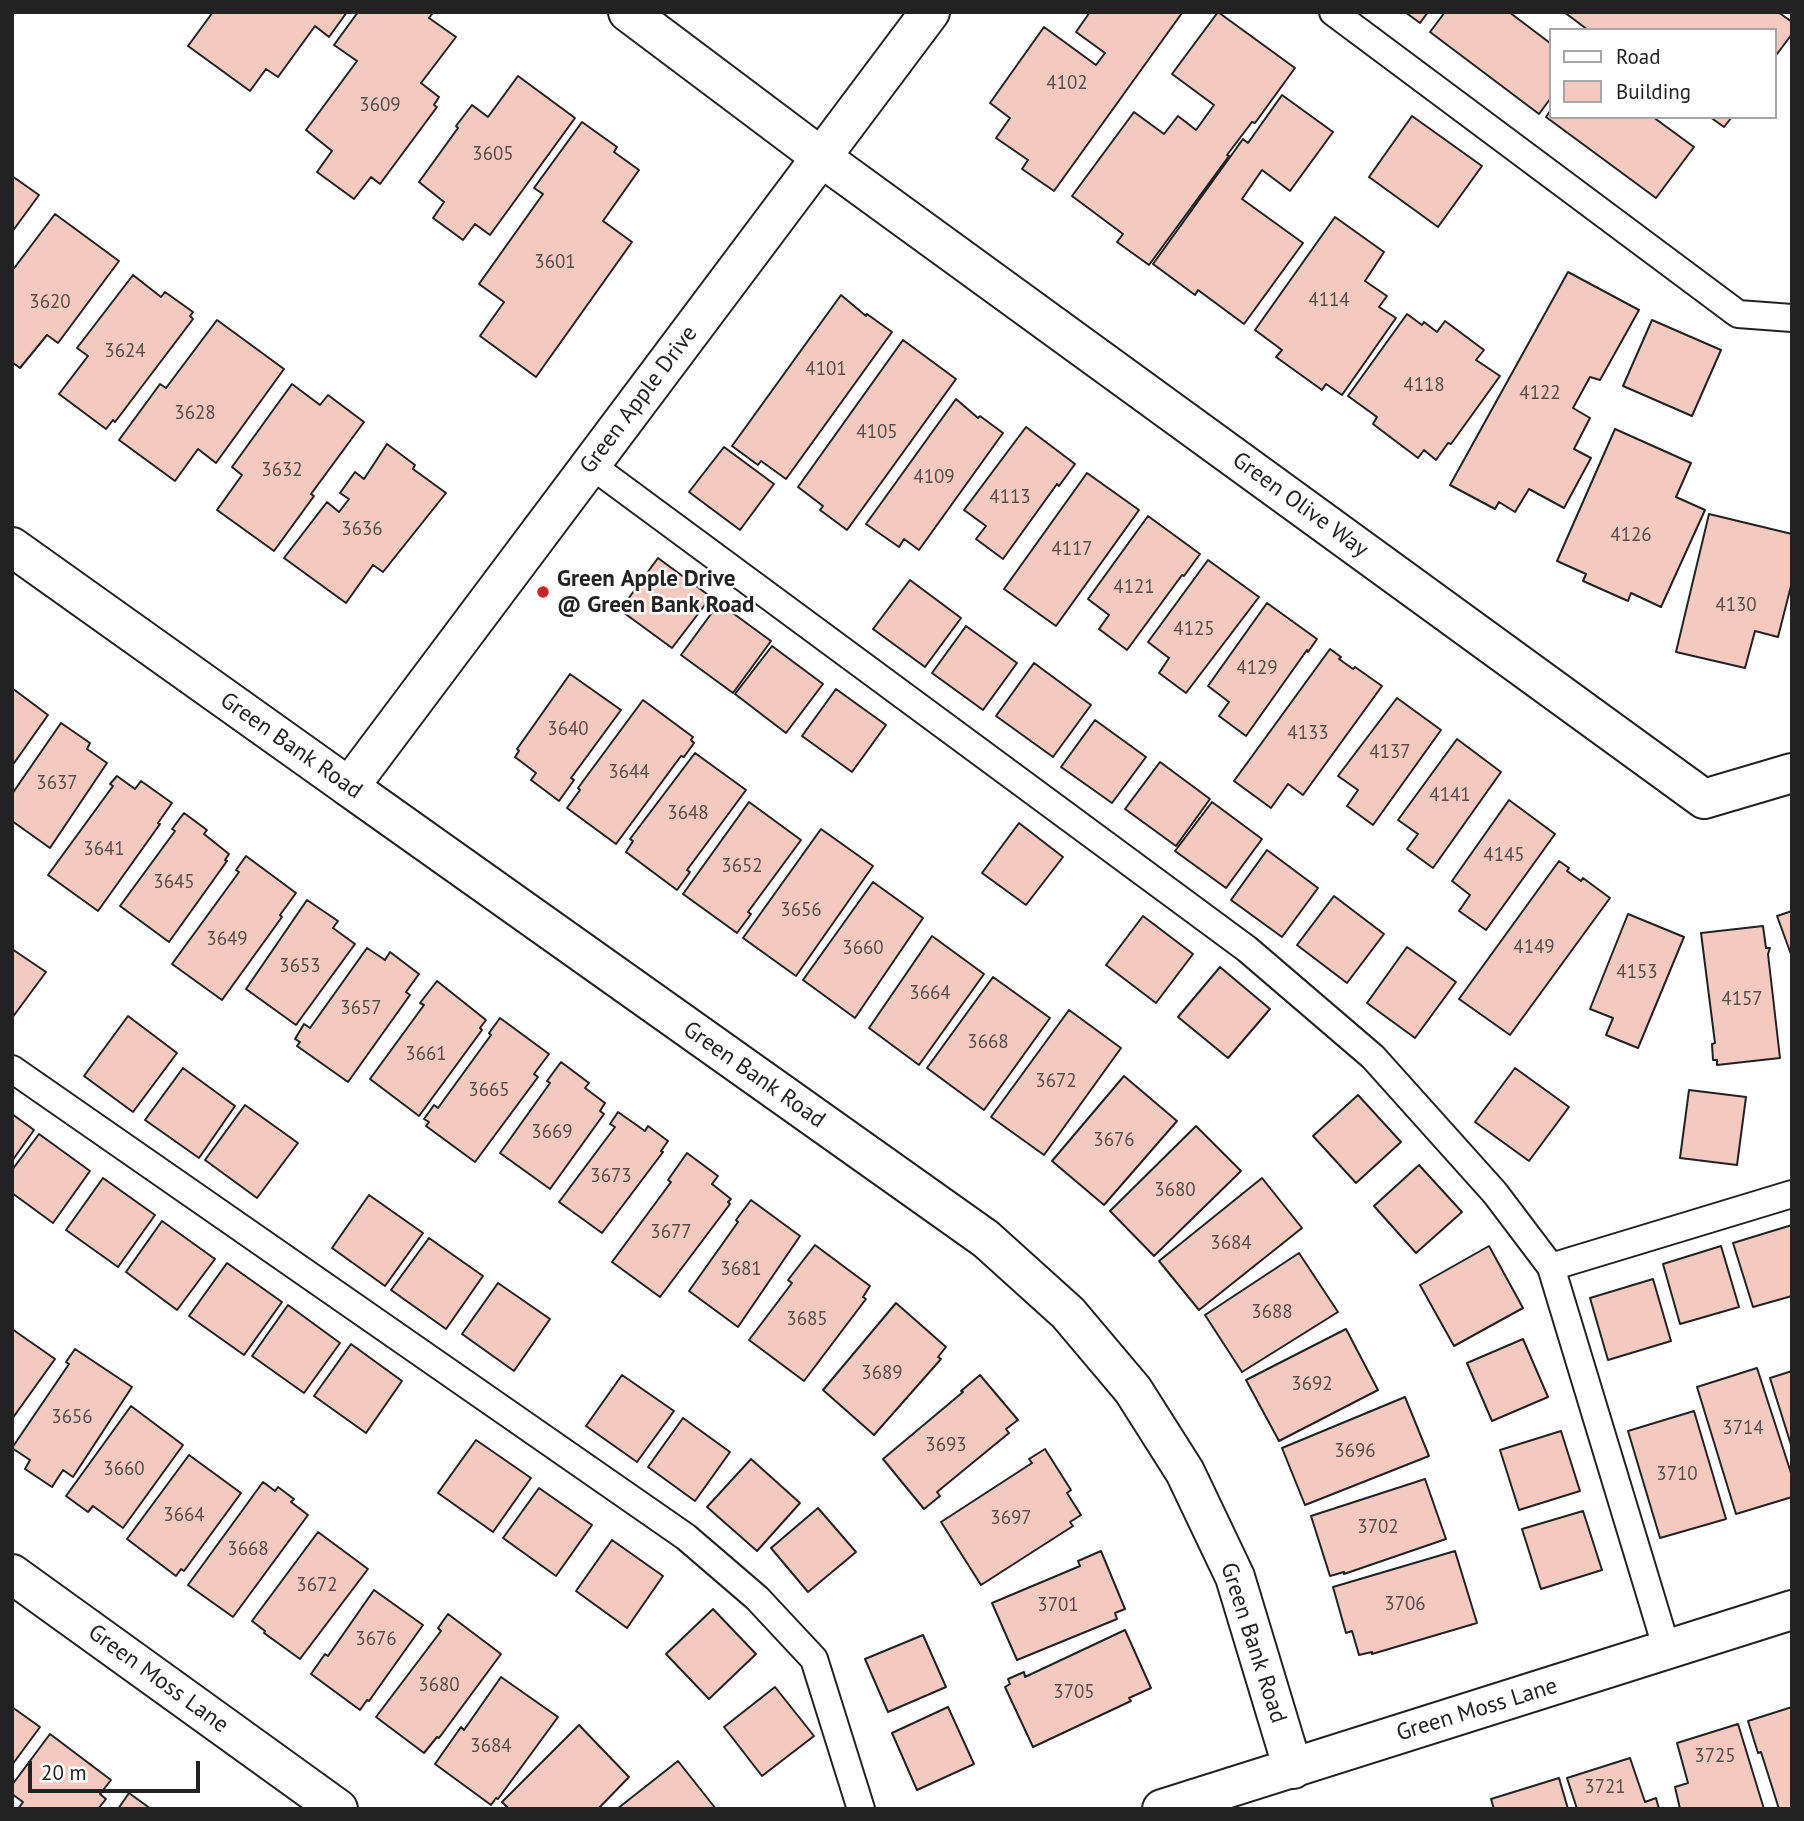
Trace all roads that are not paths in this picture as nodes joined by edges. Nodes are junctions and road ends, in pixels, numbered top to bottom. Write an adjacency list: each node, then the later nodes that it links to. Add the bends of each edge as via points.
1 (628, 12): 4 (street)
2 (930, 12): 4 (street, Green Apple Drive)
3 (1333, 12): 5 (lane, via 1738,314)
4 (821, 157): 6 (street, Green Apple Drive); 8 (street, Green Olive Way, via 1704,799)
5 (1792, 318)
6 (591, 464): 9 (street, Green Apple Drive); 12 (lane, via 1247,949 1373,1057 1495,1194)
7 (12, 547): 9 (street, Green Bank Road)
8 (1792, 773)
9 (349, 788): 16 (street, Green Bank Road, via 986,1239 1068,1312 1133,1390 1185,1472 1235,1577)
10 (12, 1069): 18 (lane, via 686,1537 757,1598 814,1659)
11 (1792, 1194): 12 (lane)
12 (1551, 1267): 15 (lane)
13 (12, 1574): 17 (street, Green Moss Lane)
14 (1792, 1611): 15 (street, Green Moss Lane)
15 (1667, 1650): 16 (street, Green Moss Lane)
16 (1293, 1769): 19 (street, Green Moss Lane)
17 (338, 1809)
18 (861, 1809)
19 (1163, 1809)

